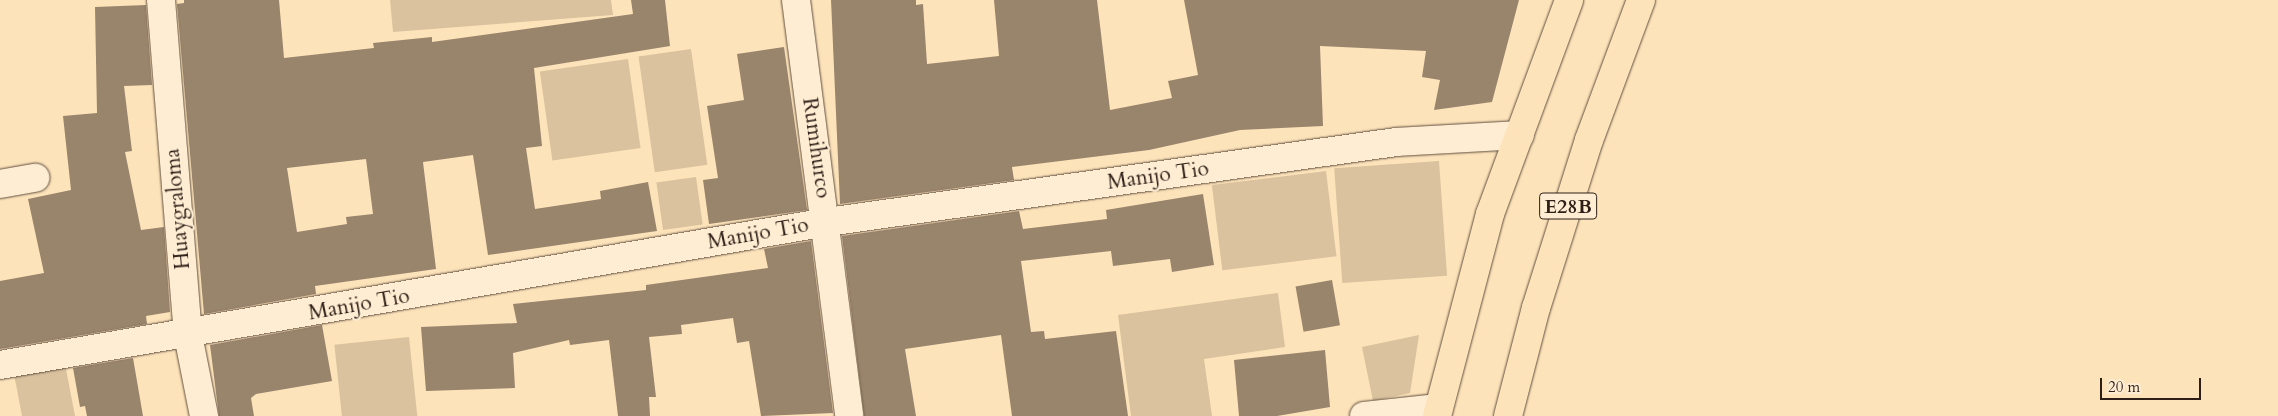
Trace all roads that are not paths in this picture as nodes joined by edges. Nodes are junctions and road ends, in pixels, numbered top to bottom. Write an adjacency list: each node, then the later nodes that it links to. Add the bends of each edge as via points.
1 (161, 0): 9 (street, Huaygraloma)
2 (796, 0): 8 (street, Rumihurco)
3 (1569, 0): 5 (highway)
4 (1641, 0): 15 (highway, E28B, via 1589,140 1536,308)
5 (1520, 135): 8 (street, Manijo Tio, via 1396,142); 11 (highway, via 1490,214)
6 (36, 178): 7 (street)
7 (0, 184)
8 (827, 222): 9 (street, Manijo Tio); 13 (street, Rumihurco)
9 (188, 334): 10 (street, Manijo Tio); 12 (street, Huaygraloma)
10 (0, 365)
11 (1438, 412): 14 (street)
12 (204, 416)
13 (849, 416)
14 (1364, 416)
15 (1508, 416)

